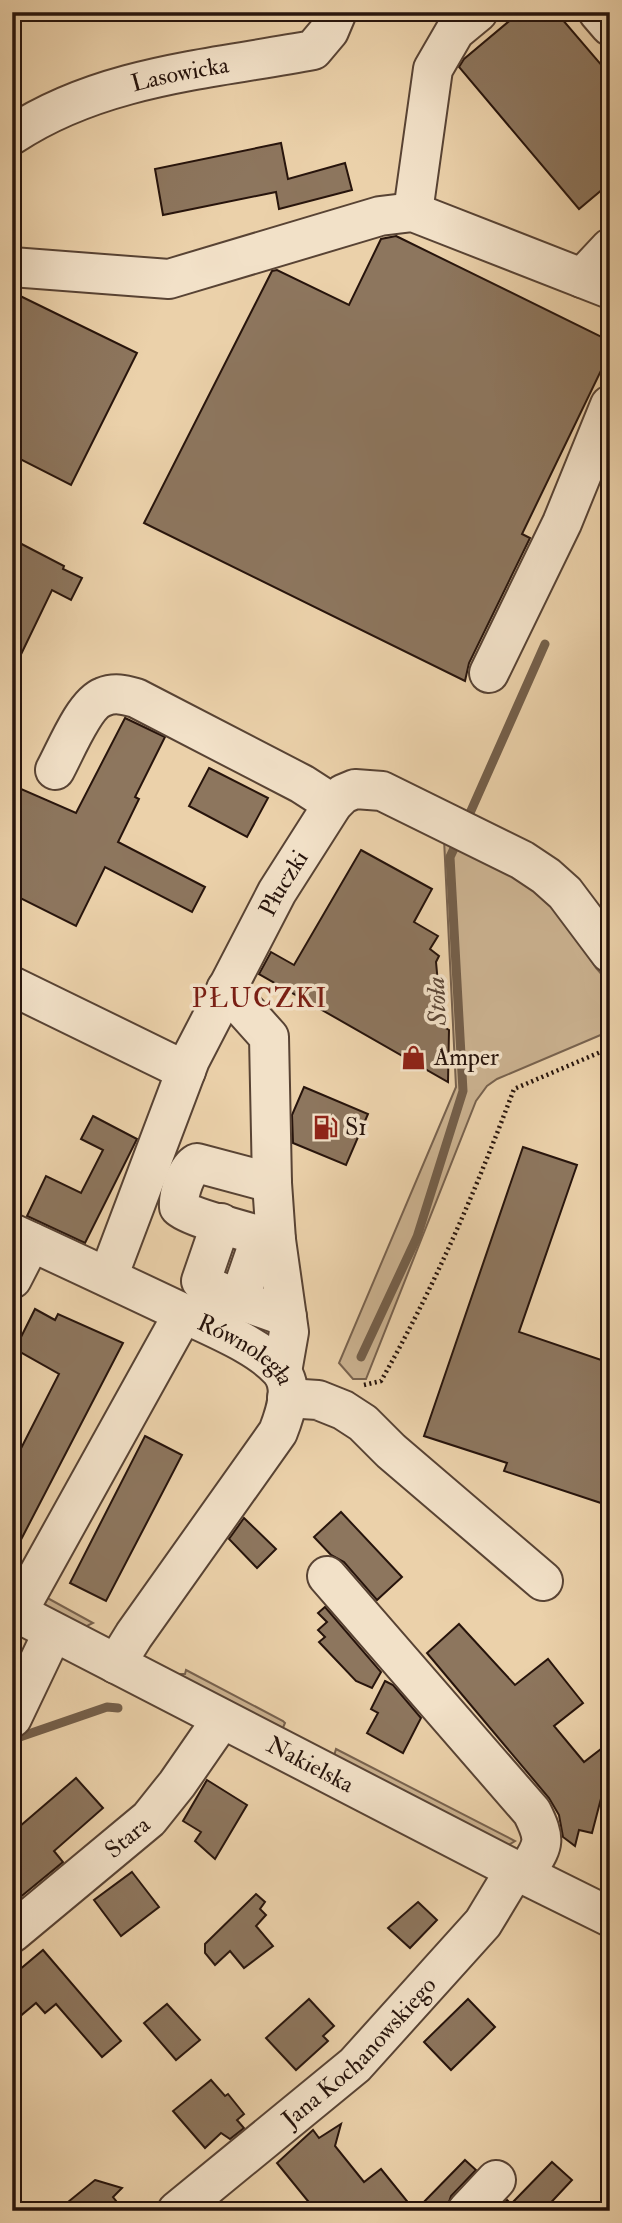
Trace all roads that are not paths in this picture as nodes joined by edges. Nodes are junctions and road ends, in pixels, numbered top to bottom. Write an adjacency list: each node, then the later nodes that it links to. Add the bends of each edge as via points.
1 (337, 12): 5 (street, Lasowicka, via 330,31 313,50 149,79 41,116)
2 (478, 12): 6 (street, via 455,30 433,69)
3 (598, 12): 4 (street)
4 (610, 26)
5 (12, 135)
6 (413, 212): 8 (street, via 380,216 169,279); 9 (street)
7 (610, 247): 9 (street)
8 (12, 267)
9 (596, 283)
10 (610, 405): 11 (street, via 562,523)
11 (489, 673)
12 (55, 770): 13 (street, via 88,709 102,697 120,694 136,698)
13 (333, 804): 14 (street, Płuczki, via 343,794 369,788 399,798 522,860 565,893); 16 (street, Płuczki, via 277,892)
14 (610, 953)
15 (12, 986): 17 (street)
16 (226, 989): 17 (street, Płuczki); 18 (street, via 269,1037)
17 (186, 1071): 21 (street, Płuczki)
18 (272, 1183): 19 (street); 19 (street, via 201,1163 192,1166 178,1207)
19 (250, 1232): 24 (street); 24 (street, via 229,1295)
20 (22, 1237): 21 (street, Równoległa); 22 (street)
21 (108, 1277): 23 (street, Równoległa)
22 (12, 1279)
23 (184, 1314): 25 (street, Równoległa, via 259,1353); 28 (street)
24 (287, 1317): 25 (street)
25 (296, 1390): 27 (street, via 363,1423); 30 (street, Równoległa, via 278,1432)
26 (327, 1576): 33 (street, Jana Kochanowskiego, via 532,1812 543,1842)
27 (543, 1581)
28 (15, 1611): 29 (street, Nakielska)
29 (53, 1632): 30 (street, Nakielska); 31 (street)
30 (116, 1664): 32 (street, Nakielska)
31 (12, 1718)
32 (222, 1719): 33 (street, Nakielska); 35 (street, Stara, via 149,1819)
33 (520, 1872): 34 (street, Nakielska); 37 (street, Jana Kochanowskiego, via 483,1923 355,2064)
34 (610, 1917)
35 (12, 1933)
36 (496, 2180): 38 (street)
37 (177, 2211)
38 (467, 2211)

